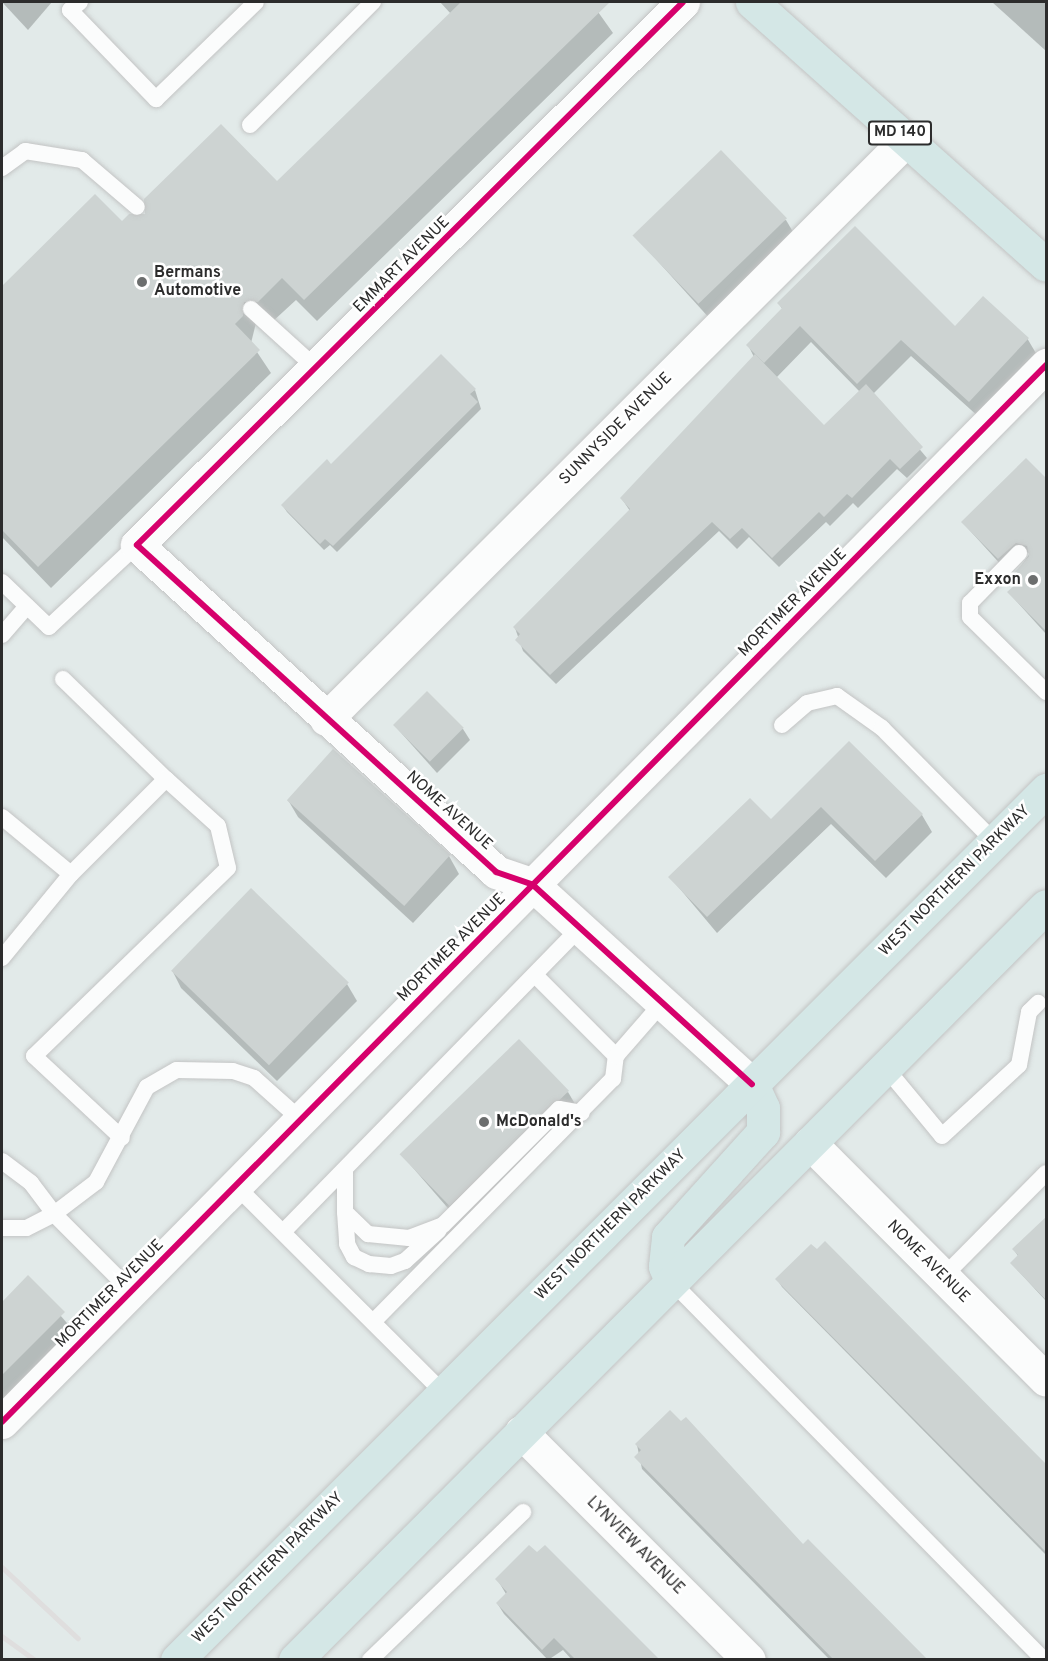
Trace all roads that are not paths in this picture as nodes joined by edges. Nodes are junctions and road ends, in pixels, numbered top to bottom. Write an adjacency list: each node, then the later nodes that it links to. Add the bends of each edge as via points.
1 (80, 2): 2 (lane, via 70,10 156,99)
2 (256, 2)
3 (373, 2): 6 (lane)
4 (683, 2): 13 (street, EMMART AVENUE)
5 (752, 2): 7 (main road, MD 140)
6 (250, 125)
7 (907, 139): 10 (main road, MD 140); 21 (street, SUNNYSIDE AVENUE)
8 (2, 168): 9 (lane, via 25,151 82,160)
9 (136, 207)
10 (1047, 266)
11 (251, 309): 13 (lane)
12 (1047, 365): 28 (street, MORTIMER AVENUE)
13 (316, 368): 14 (street, EMMART AVENUE)
14 (137, 544): 17 (lane, via 49,627); 21 (street, NOME AVENUE)
15 (1019, 552): 20 (lane, via 970,603 970,617)
16 (2, 582): 17 (lane)
17 (27, 606): 18 (lane)
18 (2, 635)
19 (63, 679): 23 (lane)
20 (1047, 692)
21 (326, 719): 28 (street, NOME AVENUE, via 496,872)
22 (782, 725): 26 (lane, via 807,703 837,696 882,728)
23 (166, 779): 27 (lane); 40 (lane, via 218,826 228,868 34,1056)
24 (1047, 790): 26 (main road, WEST NORTHERN PARKWAY)
25 (2, 817): 27 (lane)
26 (995, 842): 37 (main road, WEST NORTHERN PARKWAY)
27 (71, 874): 31 (lane)
28 (533, 885): 30 (street, NOME AVENUE); 39 (street, MORTIMER AVENUE)
29 (1047, 906): 36 (main road)
30 (580, 928): 32 (lane); 33 (street, NOME AVENUE)
31 (2, 958)
32 (536, 976): 35 (lane); 43 (lane)
33 (662, 1003): 35 (lane); 37 (street, NOME AVENUE)
34 (1038, 1003): 36 (lane, via 1029,1012 1019,1065 942,1136)
35 (616, 1056): 38 (lane, via 613,1079)
36 (885, 1067): 41 (main road)
37 (752, 1084): 52 (main road, via 763,1108 763,1132 668,1237 665,1266); 56 (main road, WEST NORTHERN PARKWAY)
38 (582, 1113): 48 (lane, via 559,1109); 54 (lane)
39 (301, 1120): 40 (lane, via 254,1077 208,1068 177,1070 147,1087); 45 (street, MORTIMER AVENUE)
40 (122, 1138): 47 (lane, via 96,1182)
41 (810, 1143): 51 (street, NOME AVENUE); 52 (main road)
42 (2, 1161): 47 (lane, via 31,1183)
43 (345, 1170): 46 (lane); 50 (lane)
44 (1047, 1173): 51 (lane)
45 (236, 1186): 50 (lane); 53 (street, MORTIMER AVENUE)
46 (345, 1212): 48 (lane, via 368,1234 387,1240); 48 (lane, via 347,1244 354,1257 369,1264 391,1266 405,1261)
47 (54, 1214): 49 (lane, via 26,1228); 53 (lane)
48 (443, 1225)
49 (2, 1228)
50 (283, 1232): 54 (lane)
51 (943, 1277): 55 (street, NOME AVENUE)
52 (671, 1281): 58 (main road); 64 (lane)
53 (131, 1291): 57 (street, MORTIMER AVENUE)
54 (373, 1322): 56 (lane)
55 (1047, 1380)
56 (444, 1393): 61 (main road, WEST NORTHERN PARKWAY)
57 (2, 1422)
58 (521, 1432): 60 (main road); 63 (street, LYNVIEW AVENUE)
59 (523, 1512): 62 (lane)
60 (302, 1657)
61 (177, 1659)
62 (370, 1659)
63 (749, 1659)
64 (1044, 1659)

